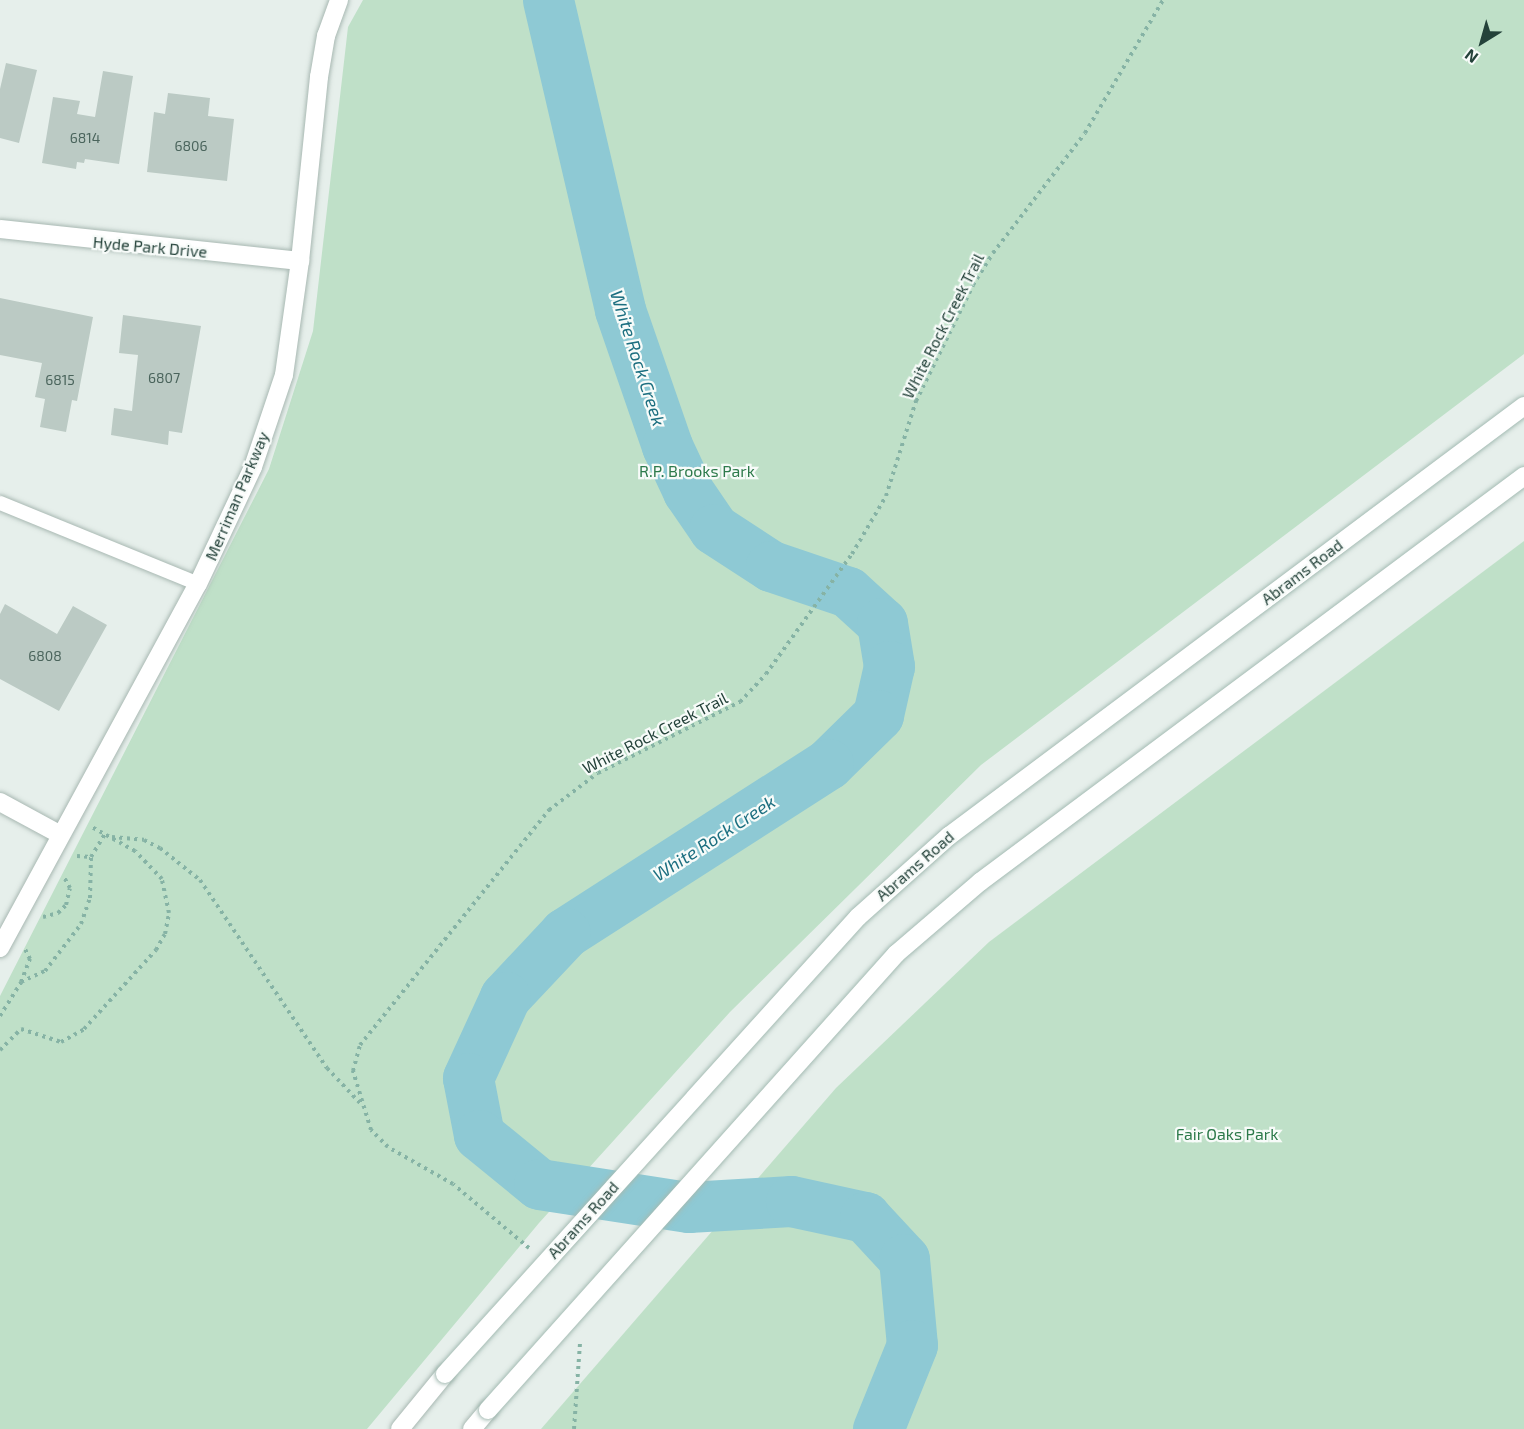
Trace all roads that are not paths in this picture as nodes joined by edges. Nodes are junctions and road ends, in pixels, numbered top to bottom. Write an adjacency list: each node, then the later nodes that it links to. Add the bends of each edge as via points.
1 (339, 0): 3 (main road, Merriman Parkway, via 326,36 319,77)
2 (0, 229): 3 (main road, Hyde Park Drive)
3 (300, 261): 7 (main road, Merriman Parkway, via 284,375 253,467)
4 (1524, 406): 11 (main road, Abrams Road, bridge, via 949,836 858,917 445,1374)
5 (1524, 476): 12 (main road, bridge, via 980,882 896,954)
6 (0, 503): 7 (lane)
7 (198, 584): 9 (main road, Merriman Parkway)
8 (0, 802): 9 (main road)
9 (61, 835): 10 (main road, Merriman Parkway)
10 (0, 948)
11 (400, 1429)
12 (472, 1429)

